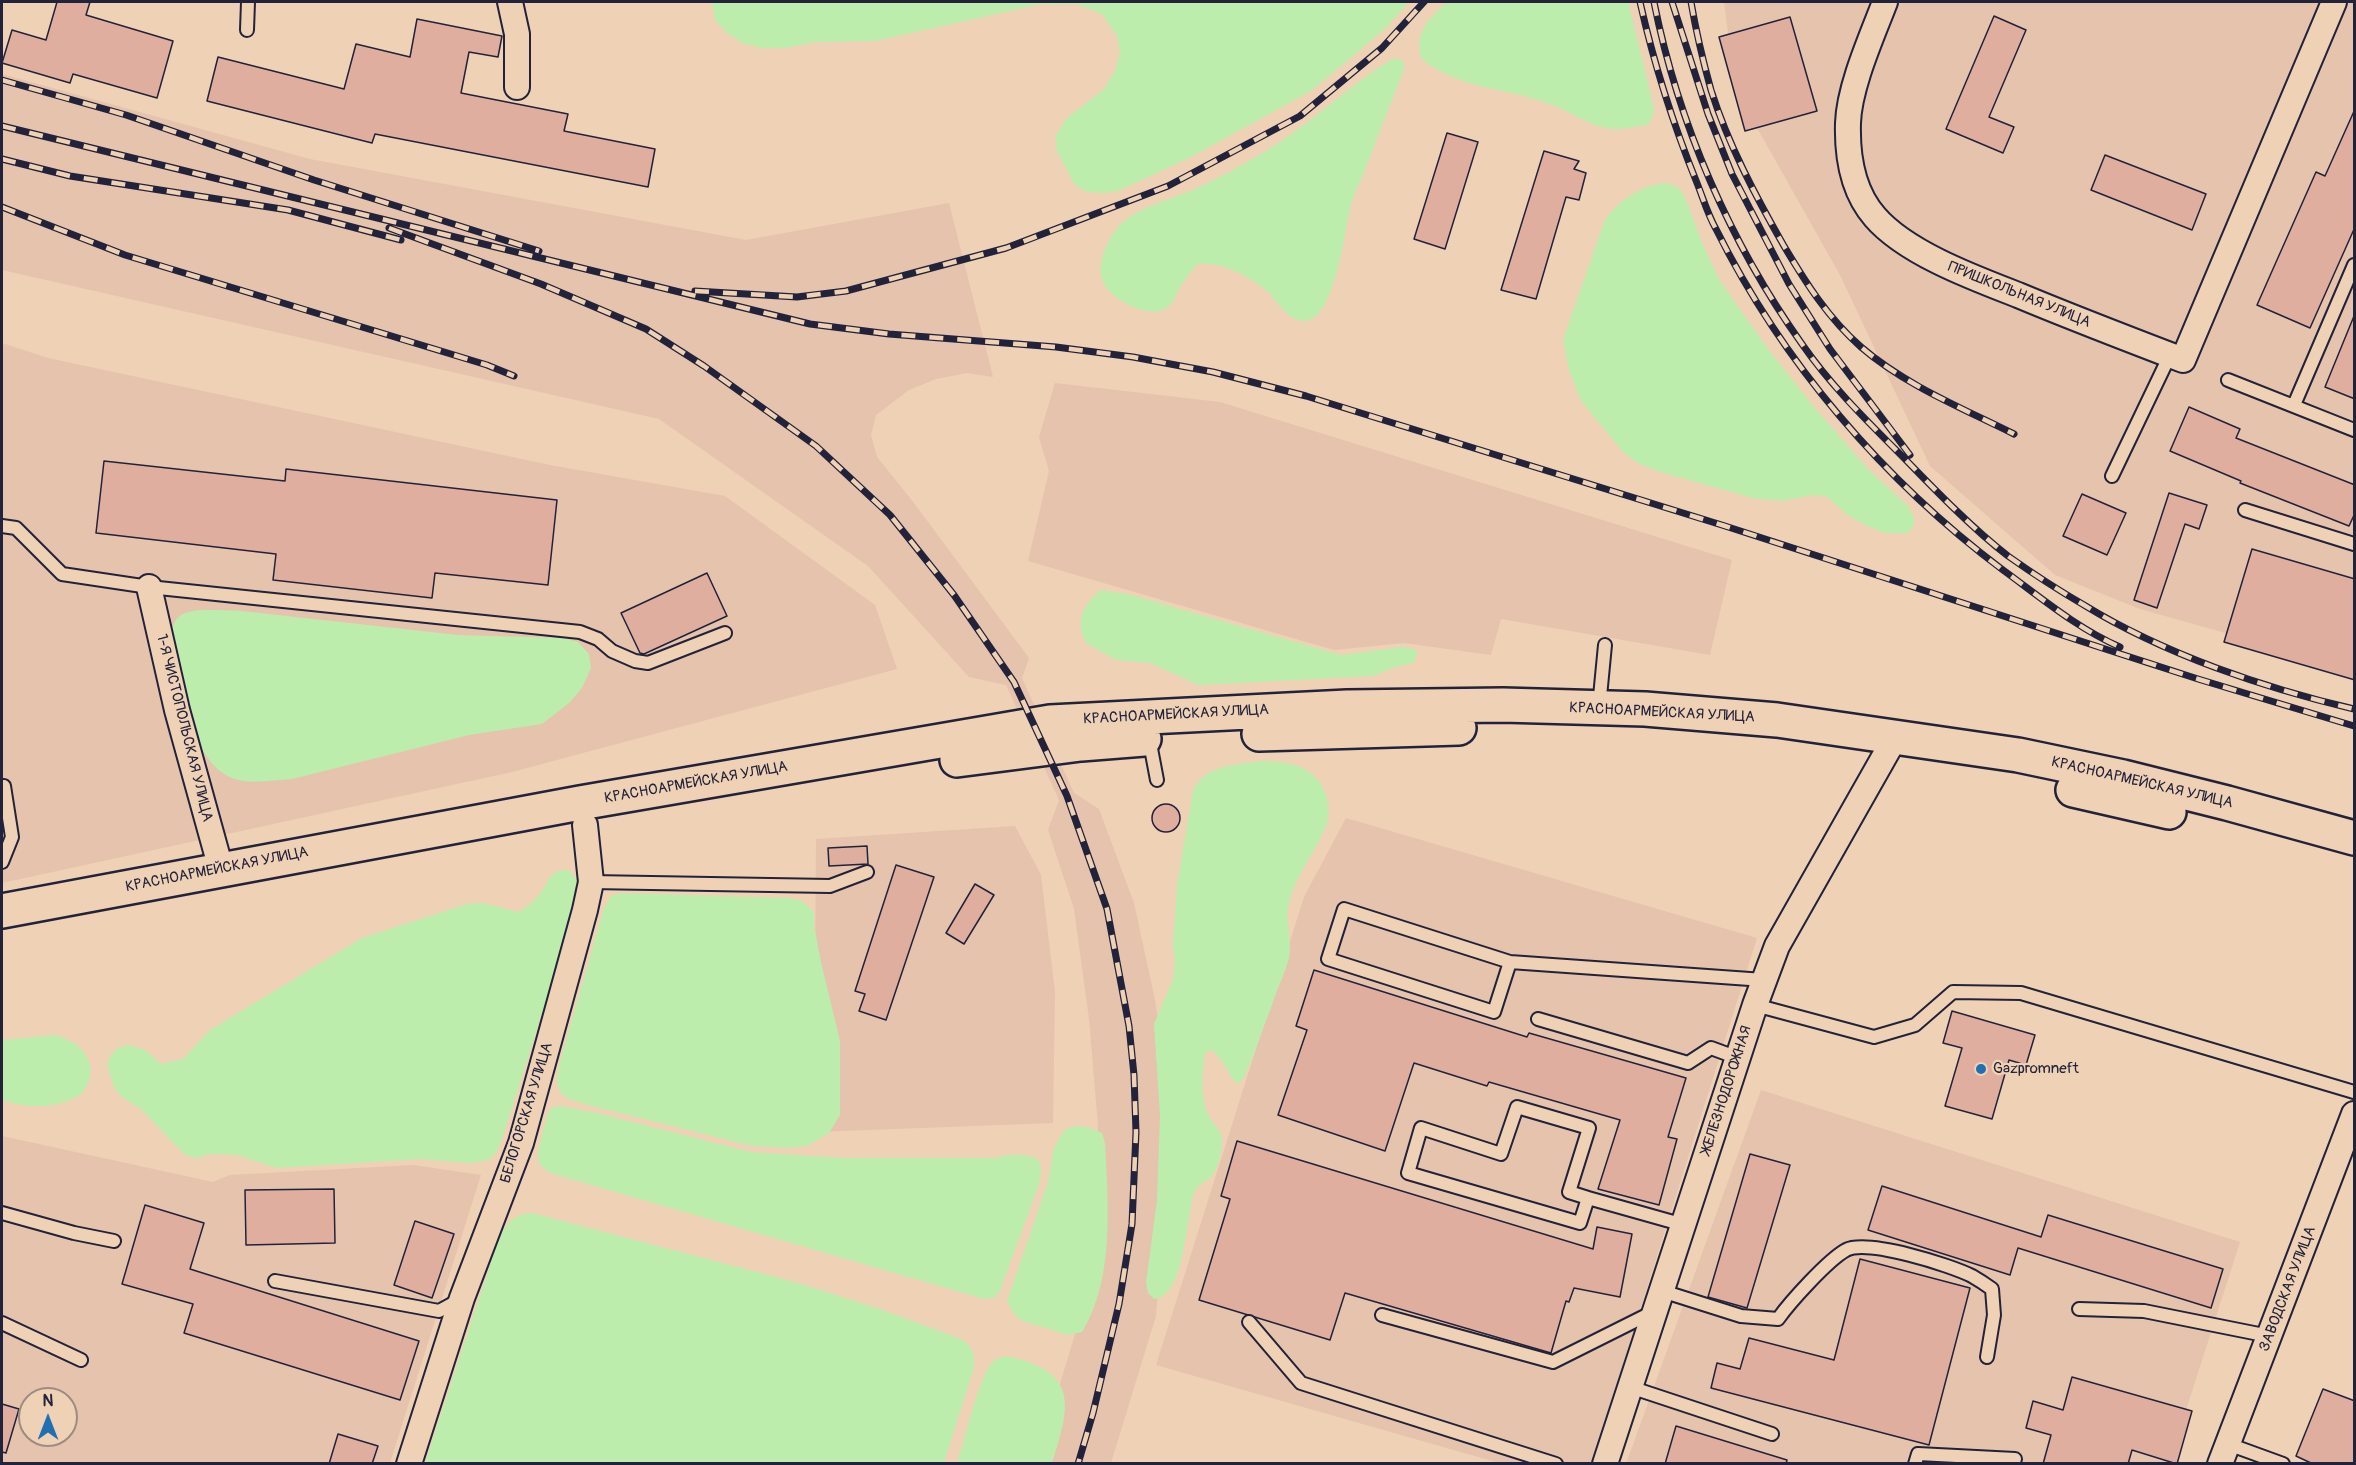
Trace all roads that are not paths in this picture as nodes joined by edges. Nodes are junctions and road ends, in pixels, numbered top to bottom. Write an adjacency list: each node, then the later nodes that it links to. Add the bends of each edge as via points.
1 (248, 2): 5 (lane)
2 (510, 2): 6 (street, via 517,34)
3 (1885, 2): 8 (street, ПРИШКОЛЬНАЯ УЛИЦА, via 1855,87 1848,121 1853,177 1875,217 1897,237 1955,270)
4 (2334, 2): 8 (street)
5 (247, 30)
6 (517, 87)
7 (2355, 265): 10 (lane)
8 (2177, 357): 12 (lane)
9 (2228, 380): 10 (lane)
10 (2294, 405): 11 (lane)
11 (2355, 430)
12 (2112, 476)
13 (2244, 510): 15 (lane)
14 (2, 526): 16 (lane, via 16,528 62,574)
15 (2355, 544)
16 (149, 587): 17 (lane, via 580,632 627,658 648,663); 28 (street, 1-Я ЧИСТОПОЛЬСКАЯ УЛИЦА, via 177,710)
17 (724, 633)
18 (1605, 645): 19 (lane)
19 (1599, 708): 21 (main road, КРАСНОАРМЕЙСКАЯ УЛИЦА, via 1716,714); 28 (main road, КРАСНОАРМЕЙСКАЯ УЛИЦА, via 1347,706 1050,722)
20 (1149, 738): 21 (main road, КРАСНОАРМЕЙСКАЯ УЛИЦА, via 1599,728); 22 (lane); 24 (main road, КРАСНОАРМЕЙСКАЯ УЛИЦА, via 966,759)
21 (1891, 745): 25 (main road, КРАСНОАРМЕЙСКАЯ УЛИЦА, via 2018,755 2123,777); 27 (main road, КРАСНОАРМЕЙСКАЯ УЛИЦА, via 2010,777 2265,835); 34 (street, ЖЕЛЕЗНОДОРОЖНАЯ, via 1777,946)
22 (1157, 780)
23 (4, 786): 26 (lane, via 12,837)
24 (585, 825): 30 (street, БЕЛОГОРСКАЯ УЛИЦА); 32 (main road, КРАСНОАРМЕЙСКАЯ УЛИЦА)
25 (2355, 838)
26 (2, 862)
27 (2355, 862)
28 (221, 869): 31 (main road, КРАСНОАРМЕЙСКАЯ УЛИЦА)
29 (867, 872): 30 (lane, via 830,886)
30 (591, 882): 45 (street, БЕЛОГОРСКАЯ УЛИЦА, via 521,1143)
31 (2, 911)
32 (2, 932)
33 (1510, 962): 33 (lane, via 1494,1012 1328,959 1344,909); 34 (lane)
34 (1764, 980): 35 (street, ЖЕЛЕЗНОДОРОЖНАЯ)
35 (1755, 1005): 37 (street, ЖЕЛЕЗНОДОРОЖНАЯ); 38 (lane, via 1874,1037 1915,1025 1953,992 2021,993)
36 (1538, 1019): 37 (lane, via 1688,1063 1711,1048)
37 (1738, 1058): 42 (street, ЖЕЛЕЗНОДОРОЖНАЯ)
38 (2355, 1092)
39 (2355, 1114): 51 (street, ЗАВОДСКАЯ УЛИЦА)
40 (1588, 1198): 40 (lane, via 1580,1223 1408,1173 1420,1128 1501,1154 1517,1107 1589,1128 1569,1192); 42 (lane)
41 (2, 1213): 43 (lane)
42 (1684, 1225): 46 (street, ЖЕЛЕЗНОДОРОЖНАЯ)
43 (114, 1240)
44 (275, 1281): 45 (lane, via 439,1311)
45 (462, 1298): 58 (street, БЕЛОГОРСКАЯ УЛИЦА)
46 (1659, 1301): 48 (lane, via 1552,1362); 52 (lane, via 1778,1319 1790,1301 1848,1249 1878,1248 1943,1264 1992,1288 1994,1315); 54 (street, ЖЕЛЕЗНОДОРОЖНАЯ)
47 (2079, 1309): 51 (lane, via 2144,1311)
48 (1382, 1315)
49 (1249, 1322): 59 (lane, via 1301,1383)
50 (2, 1323): 53 (lane)
51 (2269, 1336): 56 (street, ЗАВОДСКАЯ УЛИЦА)
52 (1987, 1357)
53 (81, 1360)
54 (1630, 1387): 55 (lane); 60 (street, ЖЕЛЕЗНОДОРОЖНАЯ)
55 (1772, 1434)
56 (2224, 1454): 62 (lane)
57 (2015, 1459): 61 (lane, via 1918,1454)
58 (409, 1464)
59 (1556, 1464)
60 (1605, 1464)
61 (1915, 1464)
62 (2283, 1464)

